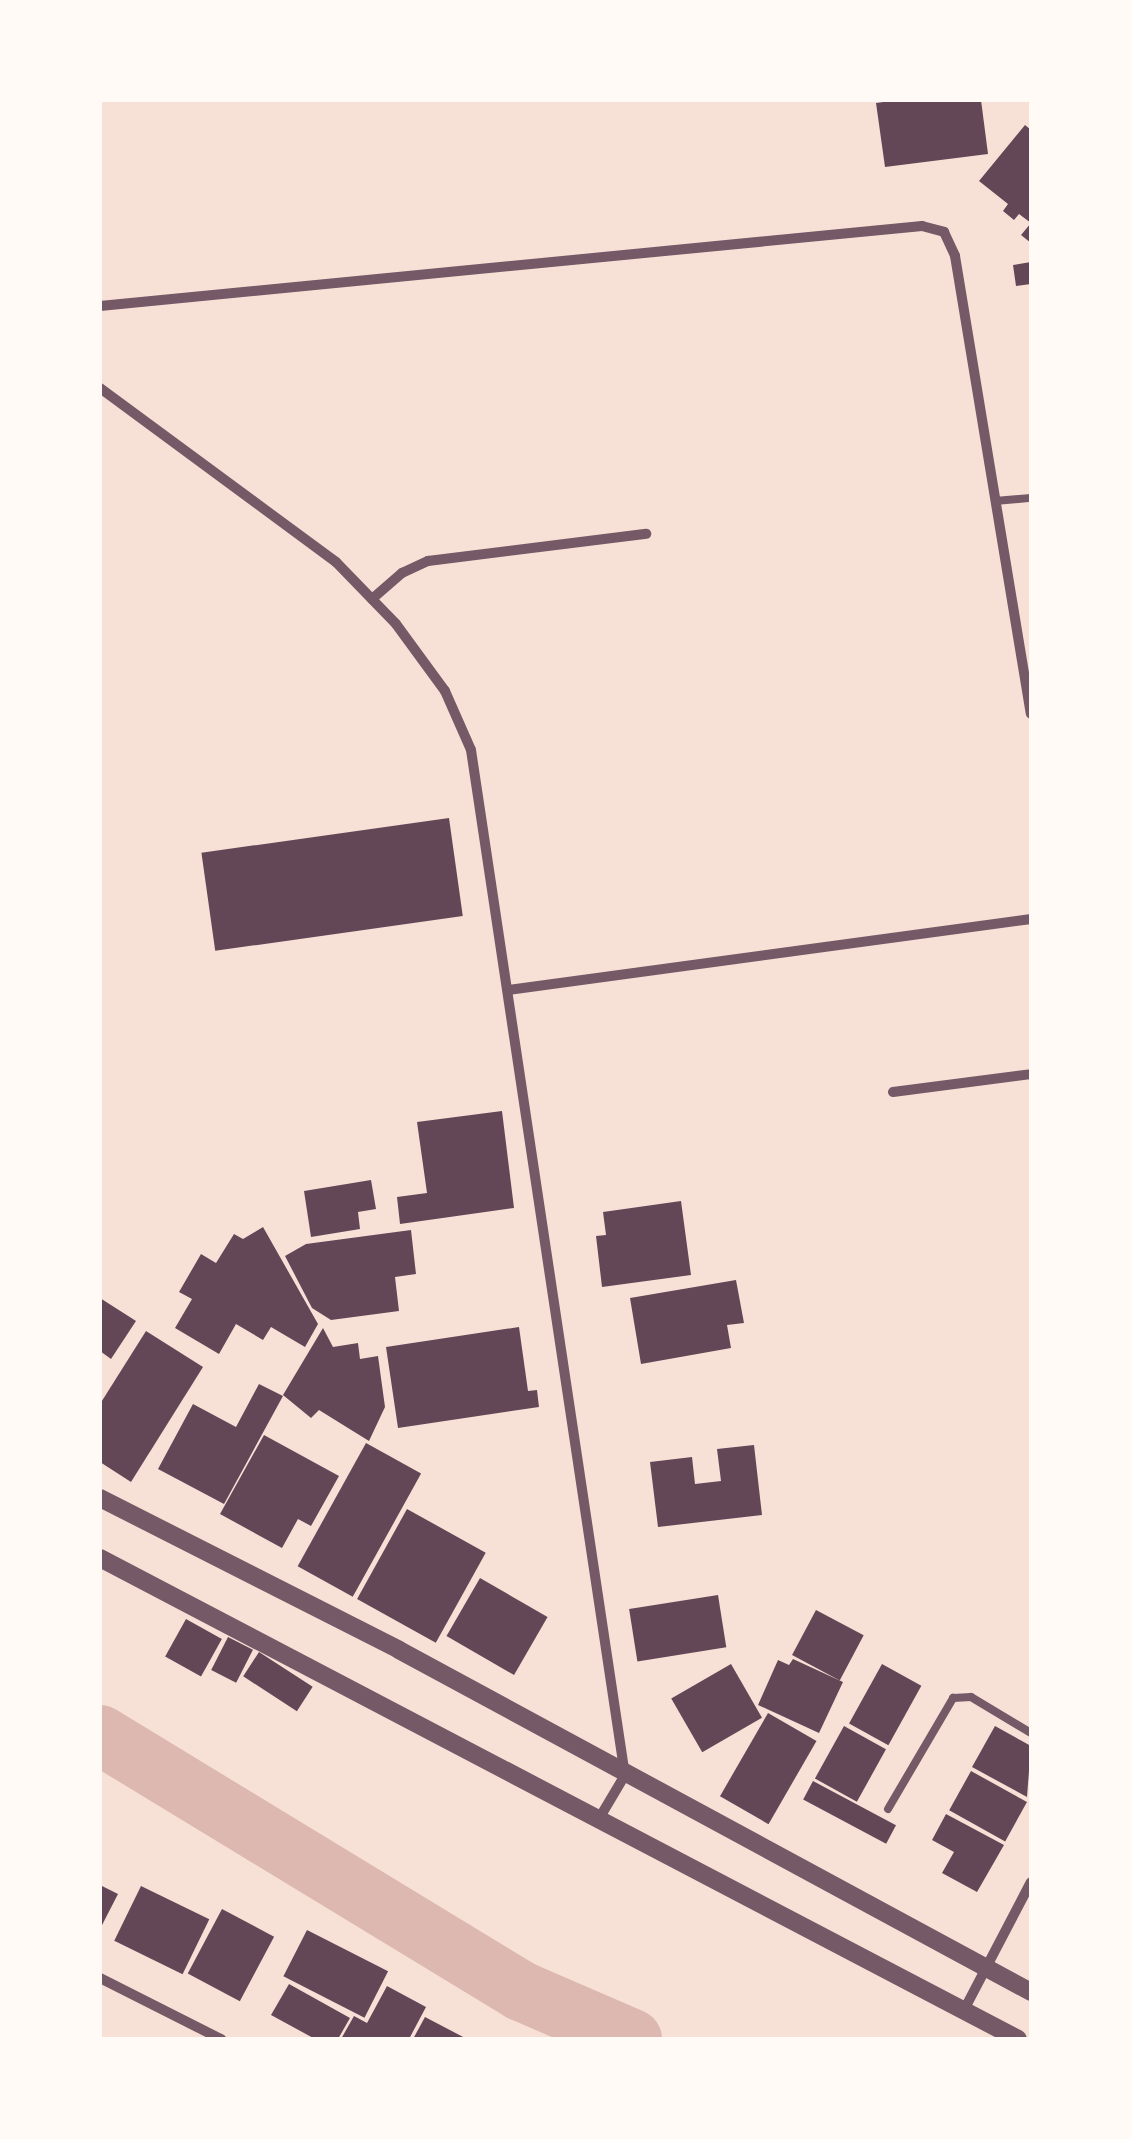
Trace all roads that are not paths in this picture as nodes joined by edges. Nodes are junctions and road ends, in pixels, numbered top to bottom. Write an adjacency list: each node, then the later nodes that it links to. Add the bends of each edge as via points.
1 (100, 306): 4 (street, via 922,226 944,232 955,256)
2 (100, 388): 6 (street, via 336,562)
3 (1031, 498): 4 (lane)
4 (996, 501): 7 (street)
5 (646, 534): 6 (street, via 428,561 402,573)
6 (372, 600): 9 (street, via 445,692 472,750)
7 (1031, 714)
8 (1031, 918): 9 (street)
9 (508, 990): 15 (street)
10 (1031, 1074): 11 (street)
11 (893, 1092)
12 (100, 1498): 15 (street, via 399,1650)
13 (100, 1558): 17 (street)
14 (1031, 1733): 16 (lane, via 971,1697 953,1698)
15 (625, 1775): 17 (street); 19 (street)
16 (888, 1810)
17 (600, 1817): 23 (street)
18 (1031, 1882): 19 (street)
19 (988, 1967): 21 (street); 23 (street)
20 (103, 1980): 22 (street); 24 (street)
21 (1031, 1992)
22 (100, 1993)
23 (964, 2010): 25 (street)
24 (221, 2039)
25 (1018, 2039)

